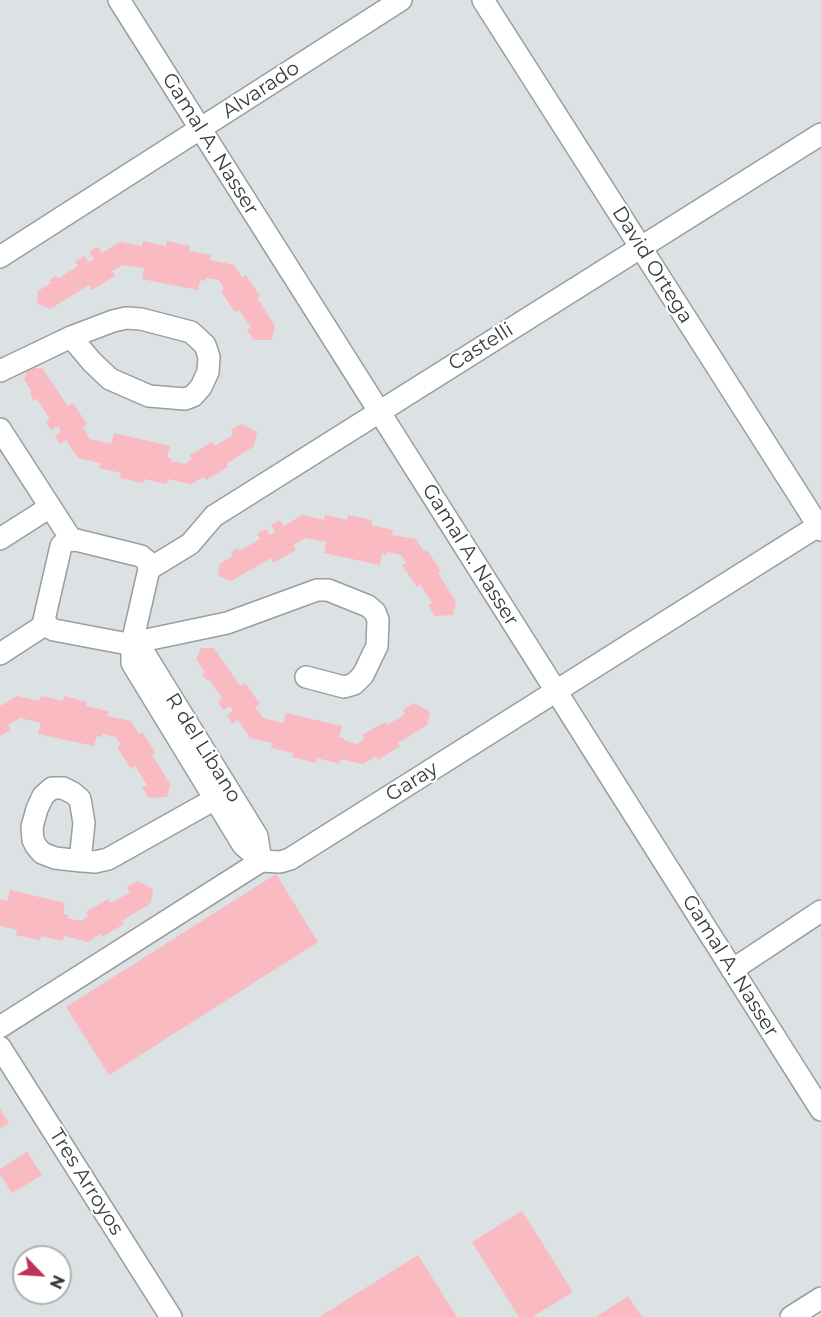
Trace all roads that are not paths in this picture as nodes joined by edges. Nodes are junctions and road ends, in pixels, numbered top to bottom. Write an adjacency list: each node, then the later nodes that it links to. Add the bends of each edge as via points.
1 (119, 0): 4 (street, Gamal A. Nasser)
2 (401, 0): 4 (street, Alvarado)
3 (483, 0): 6 (street, David Ortega)
4 (200, 129): 7 (street, Alvarado); 10 (street, Gamal A. Nasser)
5 (821, 134): 6 (street, Castelli)
6 (641, 247): 10 (street, Castelli); 13 (street, David Ortega)
7 (0, 257)
8 (71, 337): 8 (street, via 113,321 141,319 191,332 205,345 208,372 193,396 149,396 110,379); 9 (street)
9 (0, 371)
10 (379, 411): 16 (street, Castelli, via 214,516 190,544); 21 (street, Gamal A. Nasser)
11 (0, 429): 12 (street)
12 (50, 507): 14 (street); 15 (street)
13 (820, 527): 21 (street, Garay)
14 (0, 538)
15 (71, 540): 16 (street, via 141,556); 17 (street, via 59,552)
16 (149, 569): 18 (street)
17 (46, 624): 18 (street, via 54,630); 19 (street)
18 (132, 643): 20 (street, via 227,623 317,590 328,590 375,612 376,646 363,675 354,684 344,687); 22 (street, R del Libano, via 146,656)
19 (0, 654)
20 (306, 677)
21 (557, 692): 24 (street, Garay, via 290,859); 26 (street, Gamal A. Nasser)
22 (224, 798): 23 (street, via 108,859); 24 (street, R del Libano, via 257,836)
23 (80, 861)
24 (261, 861): 27 (street, Garay)
25 (821, 911): 26 (street)
26 (732, 970): 29 (street, Gamal A. Nasser)
27 (0, 1028)
28 (0, 1047): 31 (street, Tres Arroyos)
29 (821, 1110)
30 (821, 1298): 32 (street)
31 (171, 1317)
32 (791, 1317)

